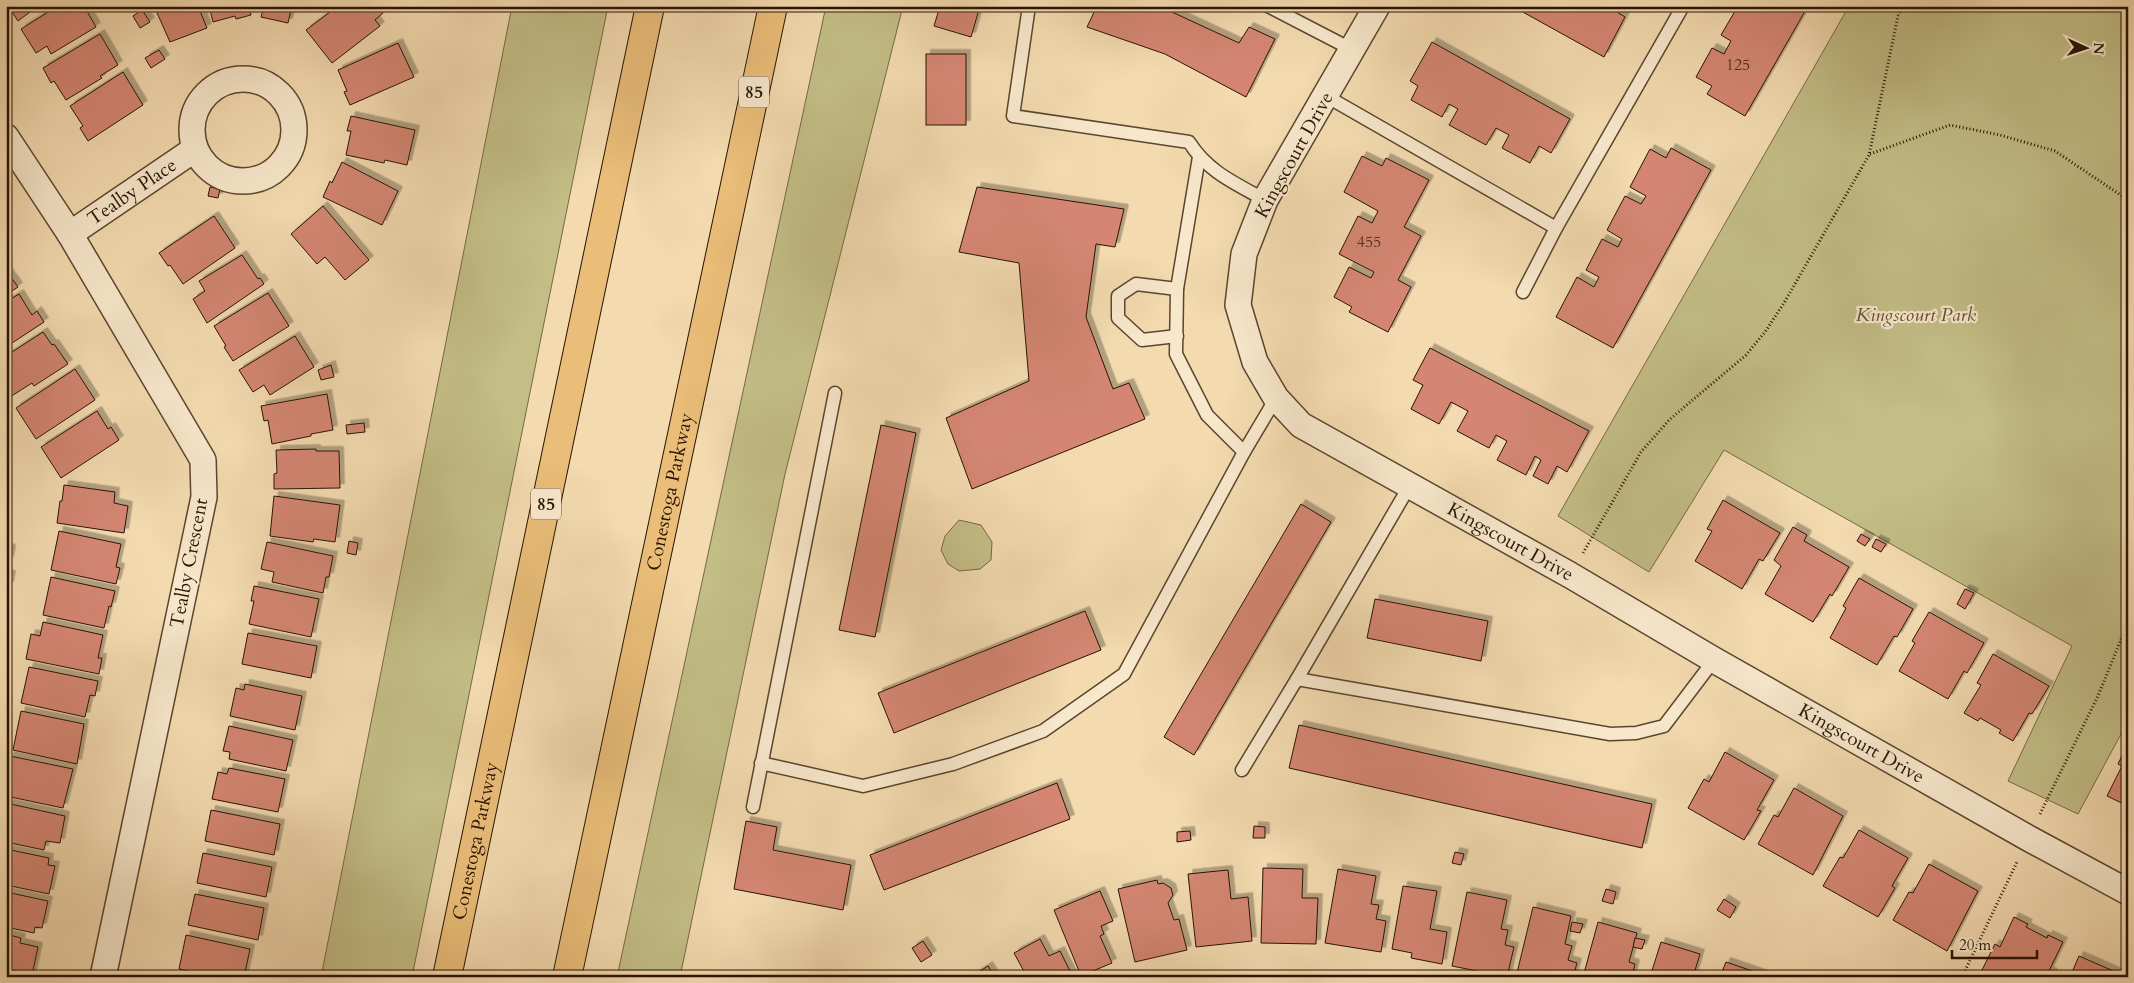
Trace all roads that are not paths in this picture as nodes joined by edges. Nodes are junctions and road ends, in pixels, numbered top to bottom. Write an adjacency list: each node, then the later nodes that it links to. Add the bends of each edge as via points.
1 (772, 6): 13 (highway, Conestoga Parkway / 85)
2 (789, 6): 13 (highway)
3 (1029, 6): 12 (lane, via 1013,116 1189,142)
4 (1268, 6): 8 (lane)
5 (1377, 6): 8 (street, Kingscourt Drive)
6 (1683, 6): 15 (lane)
7 (648, 14): 31 (highway, Conestoga Parkway / 85)
8 (1352, 50): 9 (street, Kingscourt Drive)
9 (1326, 96): 14 (street, Kingscourt Drive); 15 (lane)
10 (6, 137): 16 (street, Tealby Crescent)
11 (195, 149): 11 (street, Tealby Place, via 192,131 196,109 206,95 222,83 239,79 258,81 286,103 293,135 289,152 266,176 235,181 216,174 203,163); 16 (street, Tealby Place)
12 (1199, 157): 14 (lane, via 1218,173); 17 (lane)
13 (735, 178): 32 (highway, Conestoga Parkway / 85)
14 (1265, 200): 21 (street, Kingscourt Drive, via 1244,254 1238,305 1255,362)
15 (1556, 228): 18 (lane)
16 (70, 234): 30 (street, Tealby Crescent, via 203,460 204,497)
17 (1177, 289): 19 (lane); 19 (lane, via 1136,284 1118,296 1118,318 1142,340)
18 (1523, 292)
19 (1177, 336): 22 (lane, via 1176,354 1207,415)
20 (835, 393): 26 (lane)
21 (1276, 398): 22 (lane); 23 (street, Kingscourt Drive, via 1301,424)
22 (1244, 452): 26 (lane, via 1124,674 1043,731 953,764 863,786)
23 (1410, 485): 24 (street, Kingscourt Drive); 25 (lane)
24 (1714, 660): 25 (lane, via 1664,726 1636,733 1610,734); 29 (street, Kingscourt Drive)
25 (1298, 679): 27 (lane)
26 (761, 763): 28 (lane)
27 (1242, 770)
28 (753, 807)
29 (2128, 892)
30 (102, 977)
31 (447, 977)
32 (567, 977)

